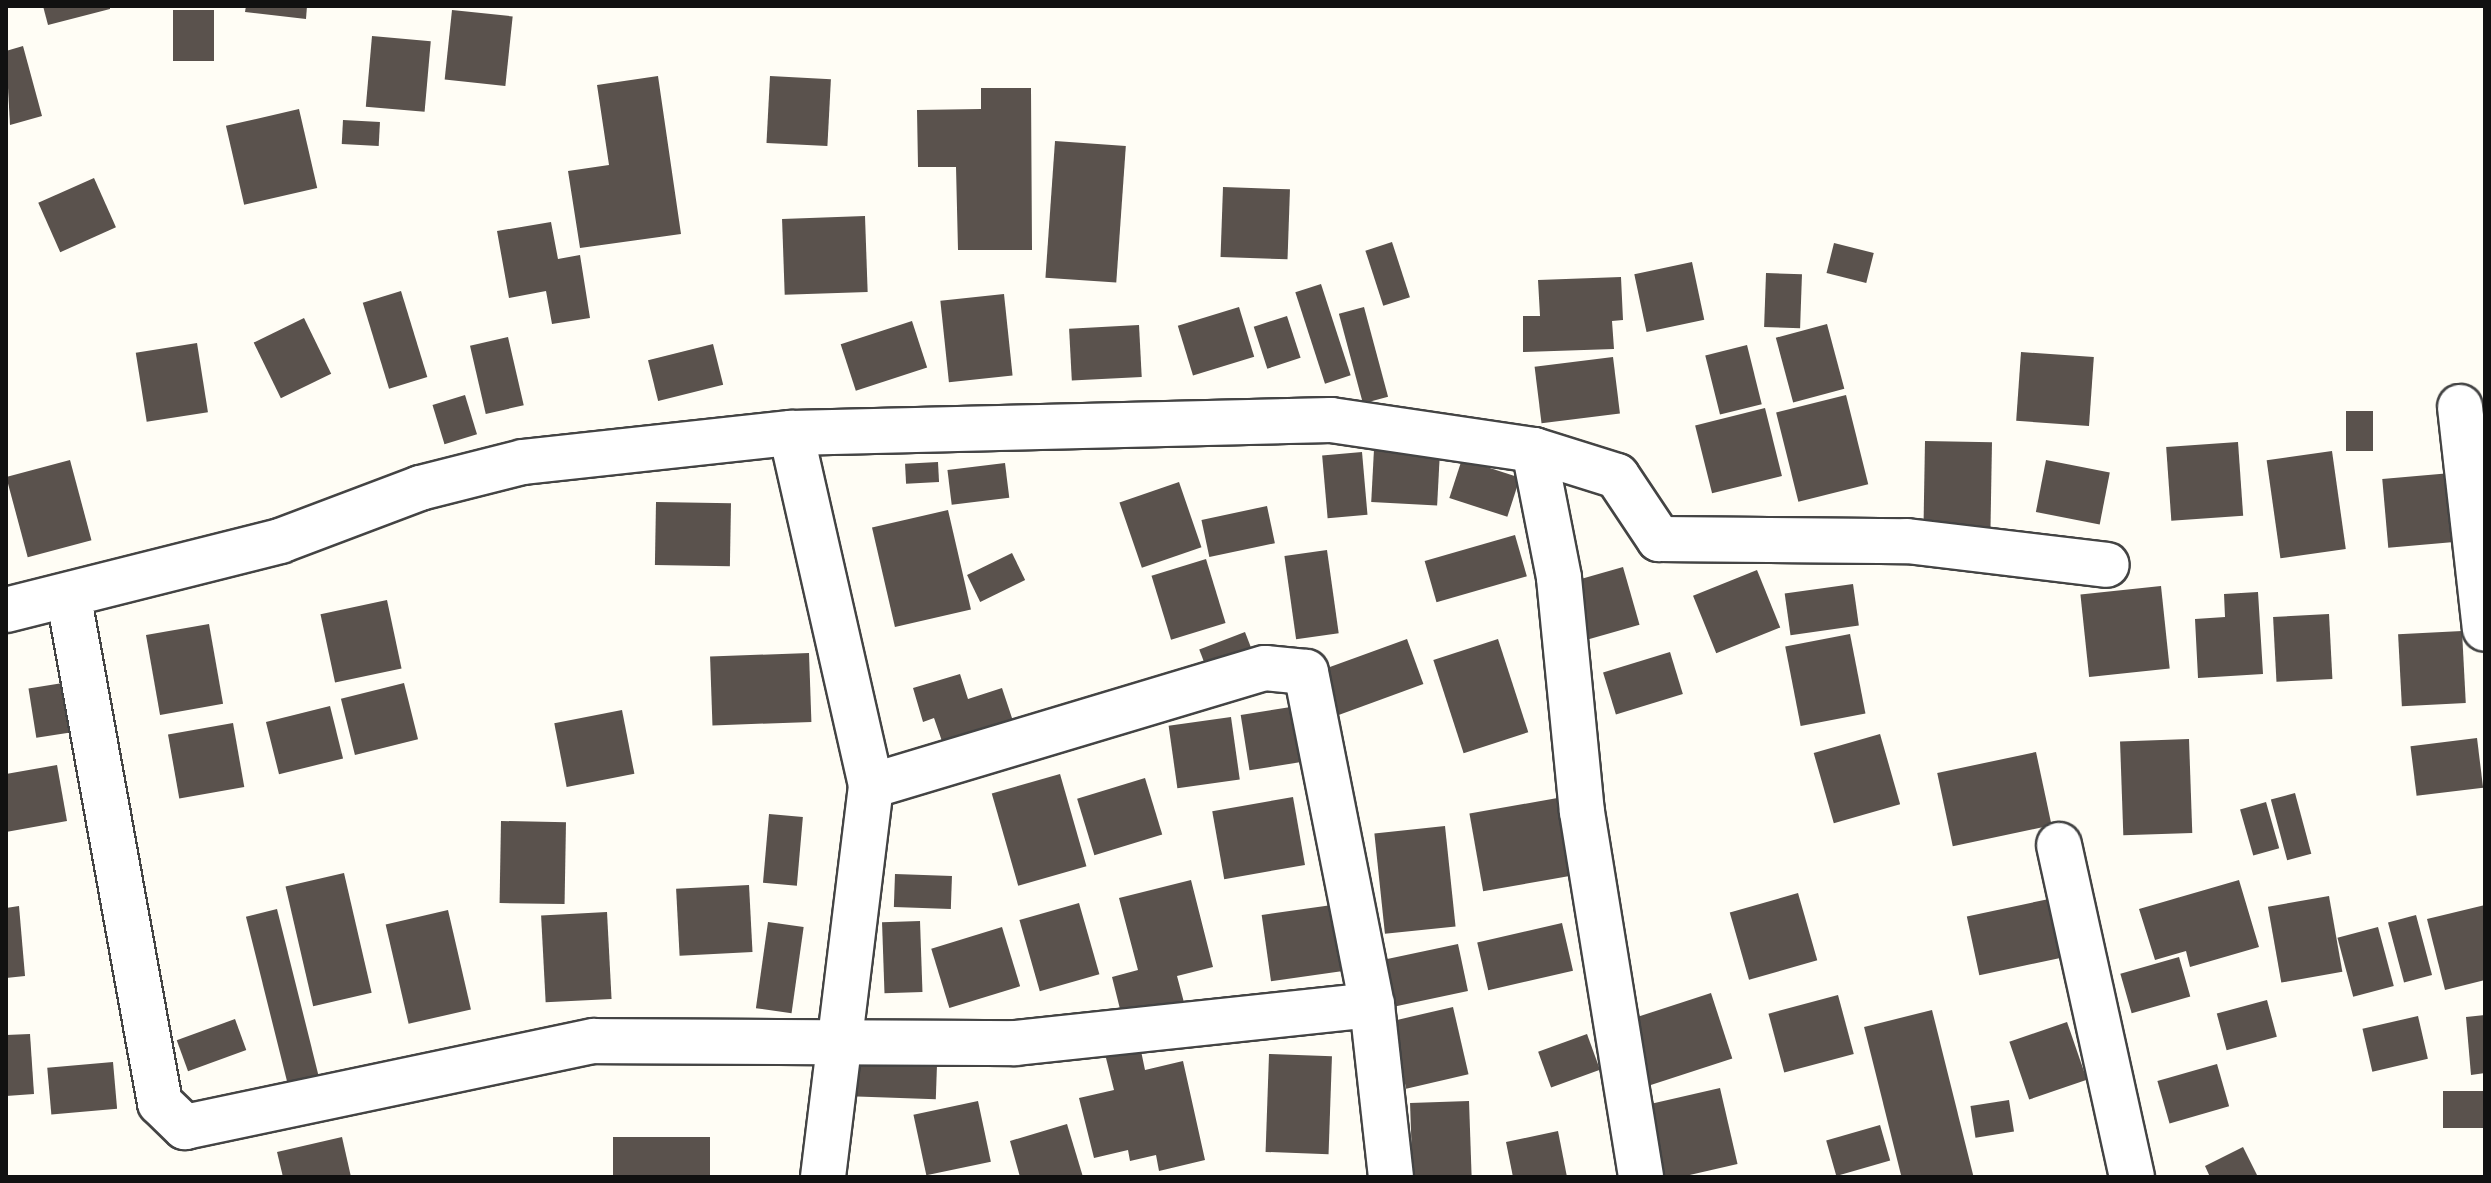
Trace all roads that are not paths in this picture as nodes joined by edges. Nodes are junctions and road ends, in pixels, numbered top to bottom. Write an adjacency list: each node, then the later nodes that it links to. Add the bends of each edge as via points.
1 (2460, 407): 7 (street)
2 (791, 433): 3 (street, via 1331,420); 5 (street, via 523,462 420,488 280,541); 8 (street)
3 (1534, 450): 4 (street, via 1617,476 1659,539 1907,541); 14 (street, via 1559,578 1582,812)
4 (2107, 565)
5 (69, 599): 6 (street); 11 (street, via 160,1103 185,1127 594,1041)
6 (6, 610)
7 (2485, 629)
8 (871, 786): 10 (street, via 1265,668 1306,672); 11 (street)
9 (2059, 845): 15 (street)
10 (1372, 1005): 11 (street, via 1015,1043); 13 (street)
11 (842, 1046): 12 (street)
12 (823, 1177)
13 (1391, 1177)
14 (1641, 1177)
15 (2132, 1177)

